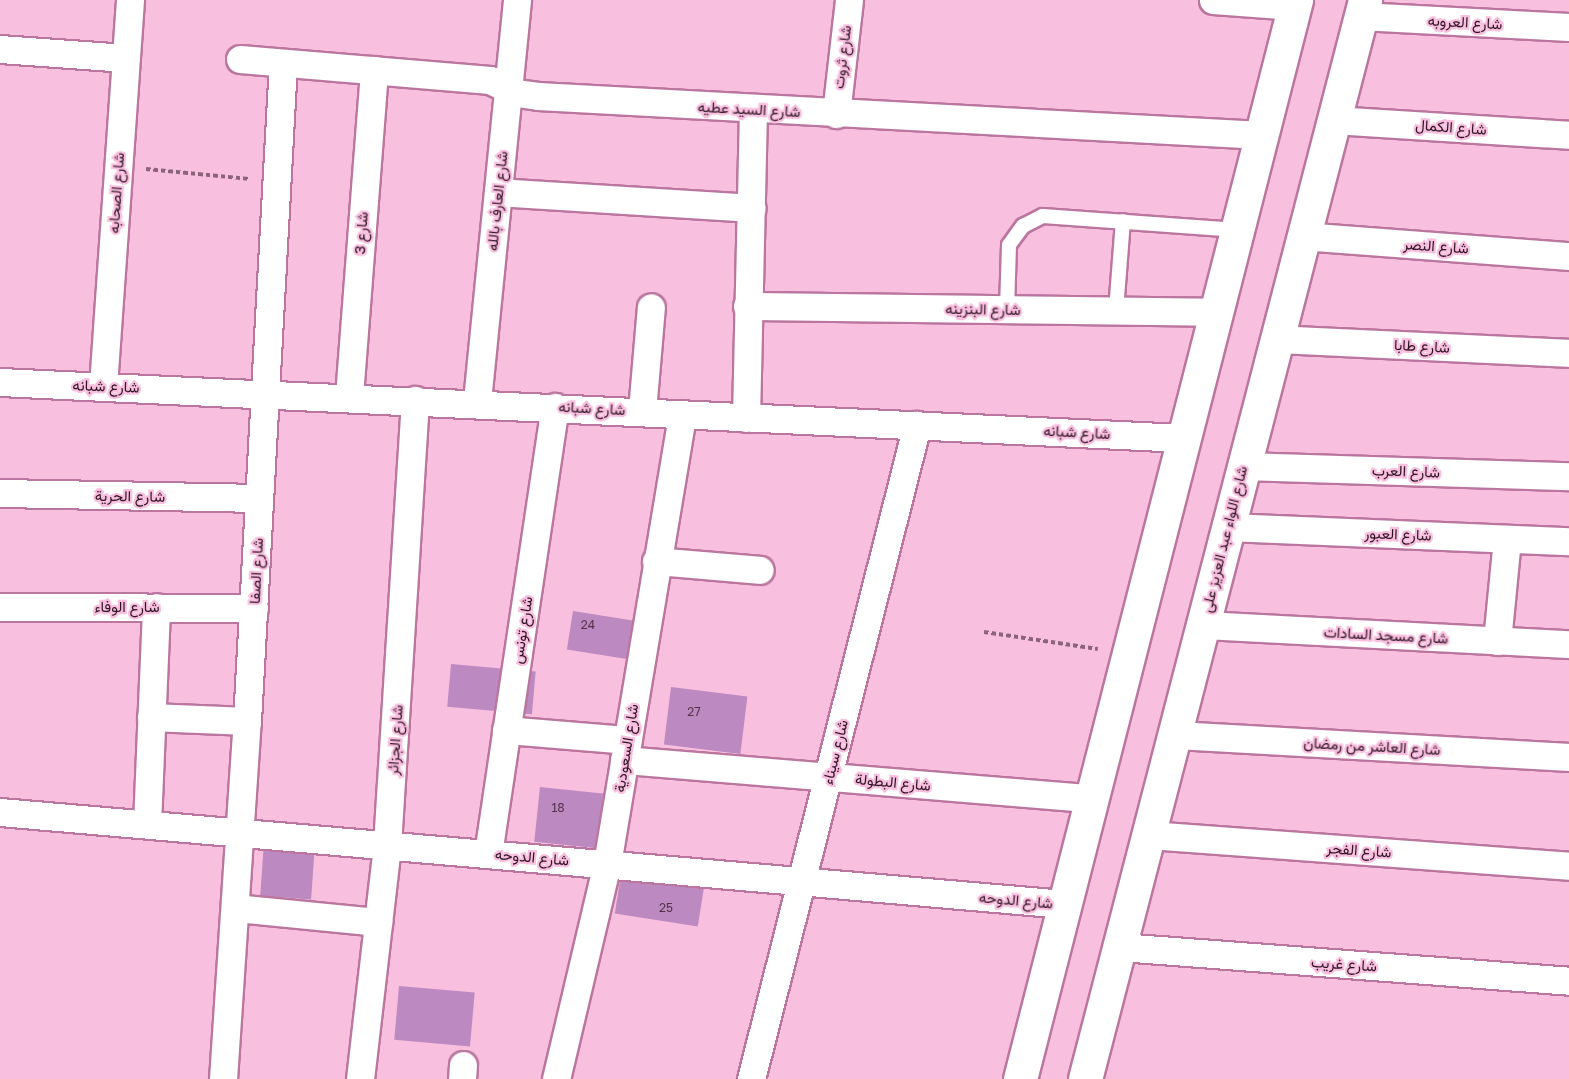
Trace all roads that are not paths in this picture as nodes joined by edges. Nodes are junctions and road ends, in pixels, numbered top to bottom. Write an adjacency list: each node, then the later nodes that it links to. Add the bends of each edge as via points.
1 (130, 0): 9 (street, شارع الصحابه)
2 (517, 0): 13 (street, شارع العارف بالله)
3 (849, 0): 15 (street, شارع ثروت)
4 (1213, 0): 5 (street)
5 (1295, 3): 17 (main road)
6 (1362, 8): 7 (street, شارع العروبه); 16 (main road, شارع اللواء عبد العزيز على)
7 (1569, 27)
8 (0, 49): 9 (street)
9 (126, 58): 33 (street, شارع الصحابه)
10 (240, 59): 11 (street, شارع السيد عطيه)
11 (283, 63): 12 (street, شارع السيد عطيه); 34 (street, شارع الصفا)
12 (374, 70): 13 (street, شارع السيد عطيه, via 490,80); 35 (street, شارع 3)
13 (508, 88): 14 (street, شارع السيد عطيه, via 528,95); 19 (street, شارع العارف بالله)
14 (753, 110): 15 (street, شارع السيد عطيه); 20 (street)
15 (836, 114): 17 (street, شارع السيد عطيه)
16 (1333, 120): 18 (street, شارع الكمال); 23 (main road, شارع اللواء عبد العزيز على)
17 (1262, 135): 22 (main road)
18 (1569, 135)
19 (498, 192): 20 (street); 37 (street, شارع العارف بالله)
20 (751, 208): 26 (street)
21 (1123, 221): 22 (lane); 27 (lane, via 1055,214 1023,226 1010,244); 28 (lane)
22 (1237, 230): 29 (main road)
23 (1302, 236): 24 (street, شارع النصر); 30 (main road, شارع اللواء عبد العزيز على)
24 (1569, 256)
25 (651, 306): 39 (street)
26 (747, 306): 27 (street, شارع البنزينه); 41 (street)
27 (1007, 309): 28 (street, شارع البنزينه)
28 (1116, 311): 29 (street, شارع البنزينه)
29 (1218, 312): 43 (main road)
30 (1276, 339): 31 (street, شارع طابا); 44 (main road, شارع اللواء عبد العزيز على)
31 (1569, 353)
32 (0, 382): 33 (street, شارع شبانه)
33 (103, 386): 34 (street, شارع شبانه)
34 (265, 393): 35 (street, شارع شبانه); 47 (street, شارع الصفا)
35 (349, 396): 36 (street, شارع شبانه)
36 (415, 400): 37 (street, شارع شبانه); 71 (street, شارع الجزائر)
37 (477, 401): 38 (street, شارع شبانه)
38 (555, 407): 39 (street, شارع شبانه); 61 (street, شارع تونس)
39 (642, 411): 40 (street, شارع شبانه)
40 (682, 414): 41 (street, شارع شبانه); 51 (street, شارع السعودية)
41 (746, 418): 42 (street, شارع شبانه)
42 (917, 424): 43 (street, شارع شبانه); 65 (street, شارع سيناء)
43 (1184, 438): 66 (main road)
44 (1243, 466): 45 (street, شارع العرب); 48 (main road, شارع اللواء عبد العزيز على)
45 (1569, 476)
46 (0, 493): 47 (street, شارع الحرية)
47 (259, 498): 55 (street, شارع الصفا)
48 (1228, 527): 49 (street, شارع العبور); 56 (main road, شارع اللواء عبد العزيز على)
49 (1507, 539): 50 (street, شارع العبور); 57 (street)
50 (1569, 541)
51 (656, 561): 52 (street); 63 (street, شارع السعودية)
52 (759, 570)
53 (0, 607): 54 (street, شارع الوفاء)
54 (156, 607): 55 (street, شارع الوفاء); 59 (street)
55 (254, 608): 60 (street, شارع الصفا)
56 (1203, 625): 57 (street, شارع مسجد السادات); 62 (main road, شارع اللواء عبد العزيز على)
57 (1497, 641): 58 (street, شارع مسجد السادات)
58 (1569, 644)
59 (151, 717): 60 (street); 68 (street)
60 (247, 721): 69 (street, شارع الصفا)
61 (507, 730): 63 (street, شارع البطولة); 72 (street, شارع تونس)
62 (1176, 735): 64 (street, شارع العاشر من رمضان); 70 (main road, شارع اللواء عبد العزيز على)
63 (626, 750): 65 (street, شارع البطولة); 73 (street, شارع السعودية)
64 (1569, 757)
65 (828, 776): 66 (street, شارع البطولة); 75 (street, شارع سيناء)
66 (1091, 798): 76 (main road)
67 (0, 812): 68 (street, شارع الدوحه)
68 (147, 824): 69 (street, شارع الدوحه)
69 (240, 832): 71 (street, شارع الدوحه); 77 (street, شارع الصفا)
70 (1149, 835): 74 (street, شارع الفجر); 79 (main road, شارع اللواء عبد العزيز على)
71 (387, 845): 72 (street, شارع الدوحه); 78 (street, شارع الجزائر)
72 (488, 854): 73 (street, شارع الدوحه)
73 (607, 864): 75 (street, شارع الدوحه); 85 (street, شارع السعودية)
74 (1569, 866)
75 (803, 881): 76 (street, شارع الدوحه); 86 (street, شارع سيناء)
76 (1064, 904): 81 (main road)
77 (235, 908): 78 (street); 83 (street, شارع الصفا)
78 (378, 922): 84 (street, شارع الجزائر)
79 (1120, 947): 80 (street, شارع غريب); 82 (main road, شارع اللواء عبد العزيز على)
80 (1569, 981)
81 (1029, 1074)
82 (1082, 1077)
83 (223, 1079)
84 (360, 1079)
85 (556, 1079)
86 (751, 1079)

